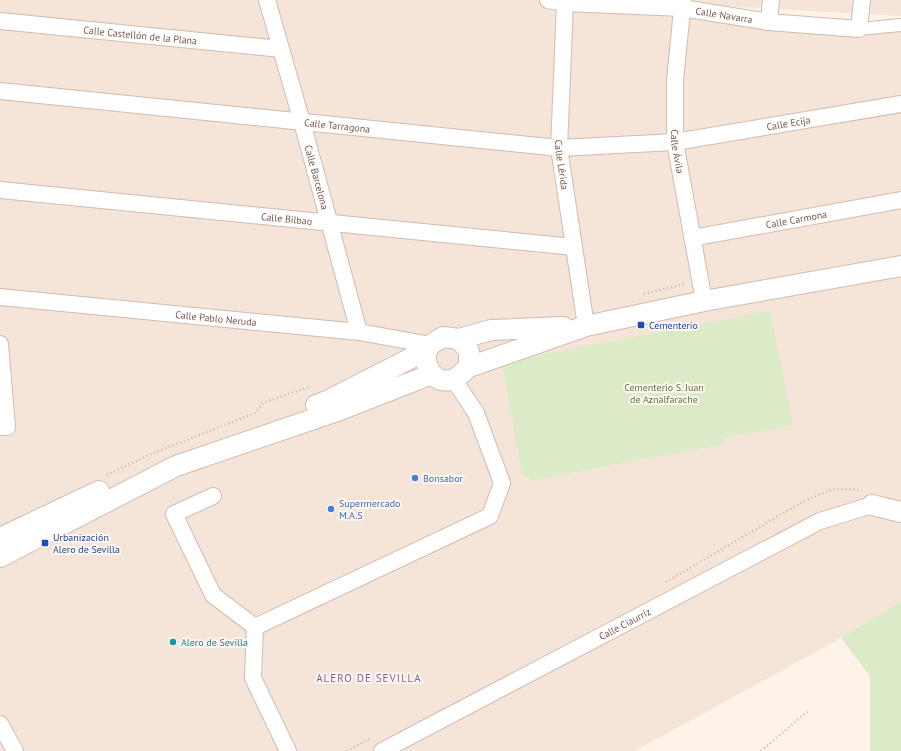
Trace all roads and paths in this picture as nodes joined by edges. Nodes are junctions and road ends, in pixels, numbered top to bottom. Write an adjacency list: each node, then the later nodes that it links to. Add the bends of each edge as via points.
1 (267, 0): 11 (street, Calle Barcelona)
2 (548, 0): 5 (street, Calle Navarra)
3 (771, 0): 8 (street)
4 (862, 0): 10 (street)
5 (565, 2): 6 (street, Calle Navarra); 16 (street, Calle Lérida)
6 (683, 4): 8 (street, Calle Navarra); 15 (street, Calle Ávila, via 675,80)
7 (0, 21): 11 (street, Calle Castellón de la Plana)
8 (769, 22): 10 (street, Calle Navarra)
9 (901, 24): 10 (street, Calle Navarra)
10 (859, 29)
11 (281, 49): 14 (street, Calle Barcelona)
12 (0, 91): 14 (street, Calle Tarragona)
13 (901, 104): 15 (street, Calle Ecija)
14 (302, 122): 16 (street, Calle Tarragona); 19 (street, Calle Barcelona)
15 (676, 142): 16 (street, Calle Tarragona); 20 (street, Calle Ávila)
16 (559, 148): 21 (street, Calle Lérida)
17 (0, 190): 19 (street, Calle Bilbao)
18 (901, 200): 20 (street, Calle Carmona)
19 (329, 224): 21 (street, Calle Bilbao); 26 (street, Calle Barcelona)
20 (692, 238): 24 (street, Calle Ávila)
21 (574, 247): 25 (street, Calle Lérida)
22 (901, 266): 24 (street)
23 (0, 297): 26 (street, Calle Pablo Neruda)
24 (704, 301): 25 (street)
25 (586, 326): 27 (street, via 492,330); 30 (street)
26 (358, 332): 29 (street, Calle Pablo Neruda)
27 (459, 339): 29 (street, via 443,337); 30 (street, via 469,352)
28 (0, 344): 34 (street)
29 (429, 348): 31 (street, via 426,363); 39 (street, via 329,400 169,458)
30 (469, 367): 32 (street)
31 (432, 374): 32 (street, via 442,380); 40 (street, via 340,410 176,466)
32 (454, 380): 41 (street, via 476,413 502,483 490,516)
33 (315, 386): 35 (path, via 263,403 255,413)
34 (4, 427)
35 (106, 475)
36 (213, 496): 41 (street, via 174,514 213,595)
37 (872, 505): 38 (street); 46 (street, Calle Ciaurriz, via 820,521)
38 (901, 512)
39 (0, 538)
40 (0, 557)
41 (255, 627): 45 (street, via 253,678)
42 (808, 711): 47 (path)
43 (0, 724): 44 (street)
44 (15, 751)
45 (288, 751)
46 (382, 751)
47 (761, 751)

